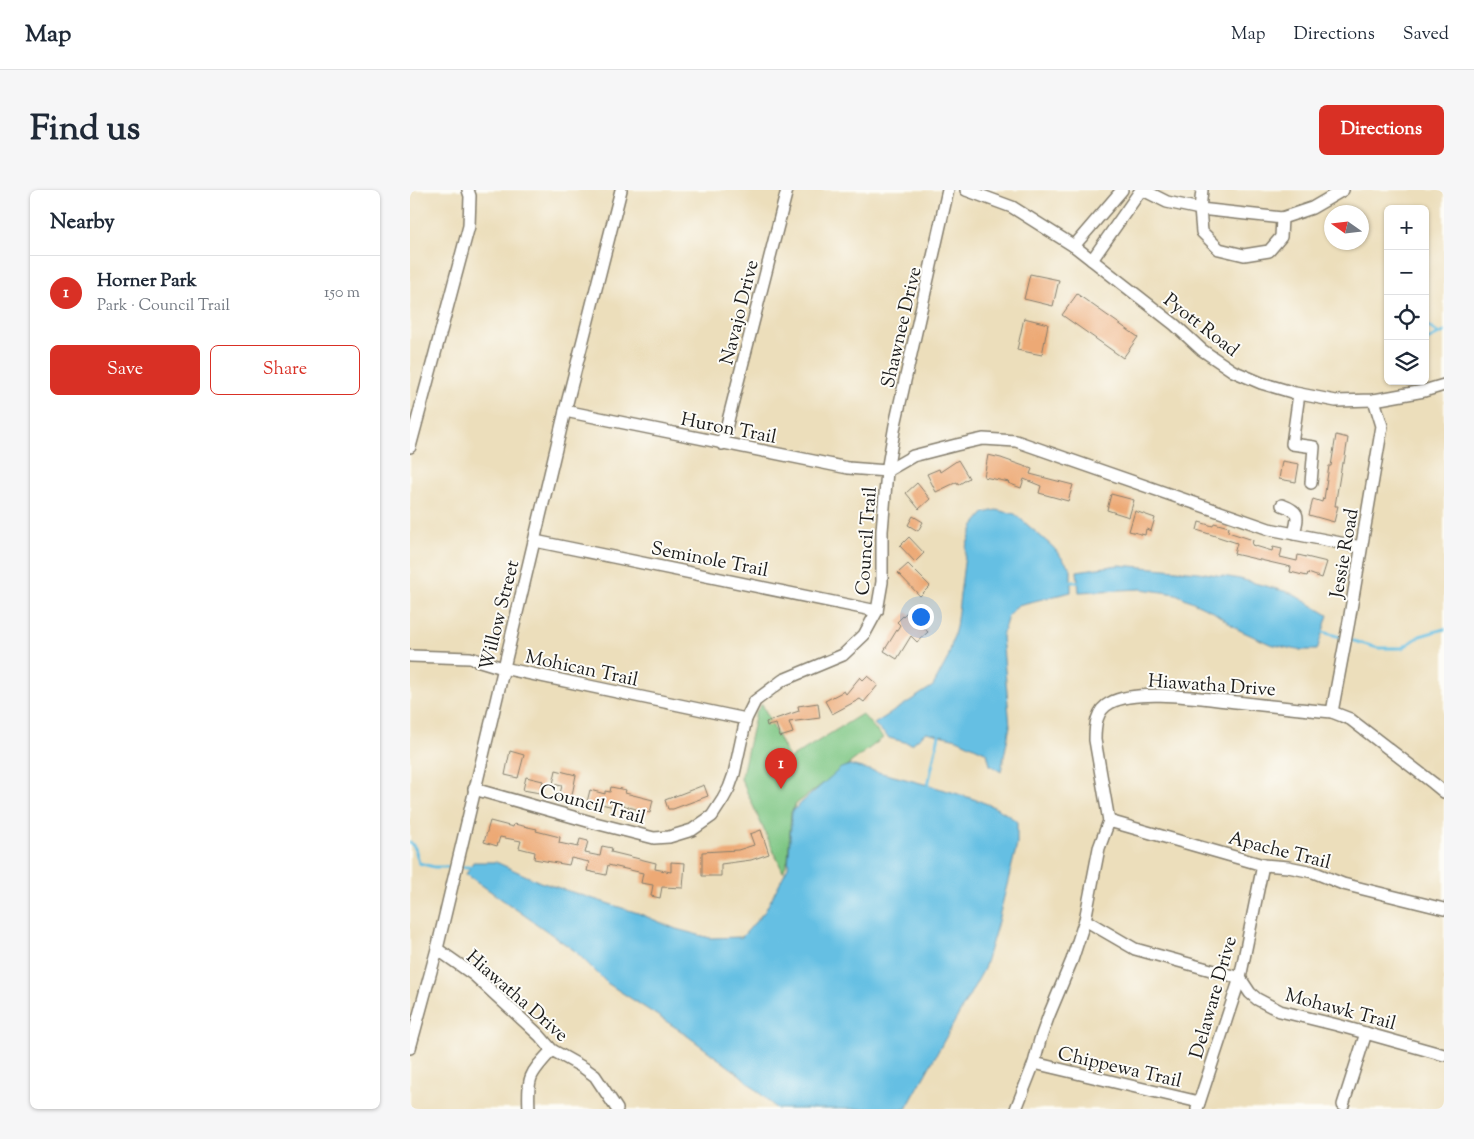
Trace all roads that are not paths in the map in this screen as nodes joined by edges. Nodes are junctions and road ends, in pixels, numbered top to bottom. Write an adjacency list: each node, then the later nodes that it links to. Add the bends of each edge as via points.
1 (468, 190): 19 (street, via 469,226)
2 (621, 190): 17 (street, Willow Street)
3 (787, 190): 18 (street, Navajo Drive)
4 (948, 190): 20 (street, Shawnee Drive)
5 (966, 190): 12 (street, Pyott Road, via 1012,207)
6 (1122, 190): 12 (street)
7 (1142, 190): 10 (street, via 1167,202); 13 (street)
8 (1202, 190): 10 (street)
9 (1343, 190): 11 (street, via 1312,208)
10 (1200, 209): 11 (street); 11 (street, via 1202,232 1219,249 1244,255 1269,251 1281,237)
11 (1282, 218)
12 (1074, 246): 13 (street, Pyott Road)
13 (1092, 260): 15 (street, Pyott Road, via 1202,350 1233,371)
14 (1444, 385): 16 (street, Pyott Road)
15 (1299, 394): 16 (street, Pyott Road, via 1336,401); 21 (street, via 1292,444 1314,447)
16 (1374, 400): 25 (street, Jessie Road, via 1382,426)
17 (565, 411): 18 (street, Huron Trail); 24 (street, Willow Street)
18 (722, 444): 20 (street, Huron Trail, via 848,468)
19 (410, 447)
20 (887, 471): 23 (street, Council Trail, via 913,456 956,445 983,440 1016,441 1269,529); 26 (street, Council Trail, via 882,582)
21 (1310, 483)
22 (1282, 504): 23 (street, via 1296,513)
23 (1294, 534): 25 (street, Council Trail)
24 (535, 541): 26 (street, Seminole Trail); 28 (street, Willow Street)
25 (1362, 547): 29 (street, Jessie Road)
26 (877, 611): 30 (street, Council Trail, via 864,635 843,655 784,680 756,701)
27 (410, 656): 28 (street, Mohican Trail, via 470,658)
28 (503, 668): 30 (street, Mohican Trail); 31 (street, Willow Street)
29 (1332, 712): 32 (street, Hiawatha Drive, via 1350,720); 33 (street, Hiawatha Drive, via 1170,696 1119,699 1102,709 1095,726)
30 (746, 719): 31 (street, Council Trail, via 734,774 719,807 692,830 669,837 654,838)
31 (474, 789): 37 (street, Willow Street)
32 (1444, 792)
33 (1109, 821): 34 (street, Apache Trail); 36 (street, via 1099,848)
34 (1263, 865): 35 (street, Apache Trail, via 1313,872 1343,884); 38 (street, Delaware Drive)
35 (1444, 909)
36 (1084, 920): 38 (street, via 1135,949); 43 (street)
37 (437, 949): 40 (street, Willow Street); 41 (street, Hiawatha Drive, via 474,975)
38 (1240, 978): 39 (street, Mohawk Trail, via 1250,993 1273,1008); 45 (street, Delaware Drive)
39 (1366, 1033): 42 (street, Mohawk Trail); 44 (street)
40 (410, 1048)
41 (552, 1050): 46 (street, via 530,1080); 47 (street, Hiawatha Drive, via 595,1076)
42 (1443, 1055)
43 (1034, 1063): 45 (street, Chippewa Trail); 48 (street)
44 (1343, 1105)
45 (1198, 1106)
46 (529, 1109)
47 (618, 1109)
48 (1016, 1109)

